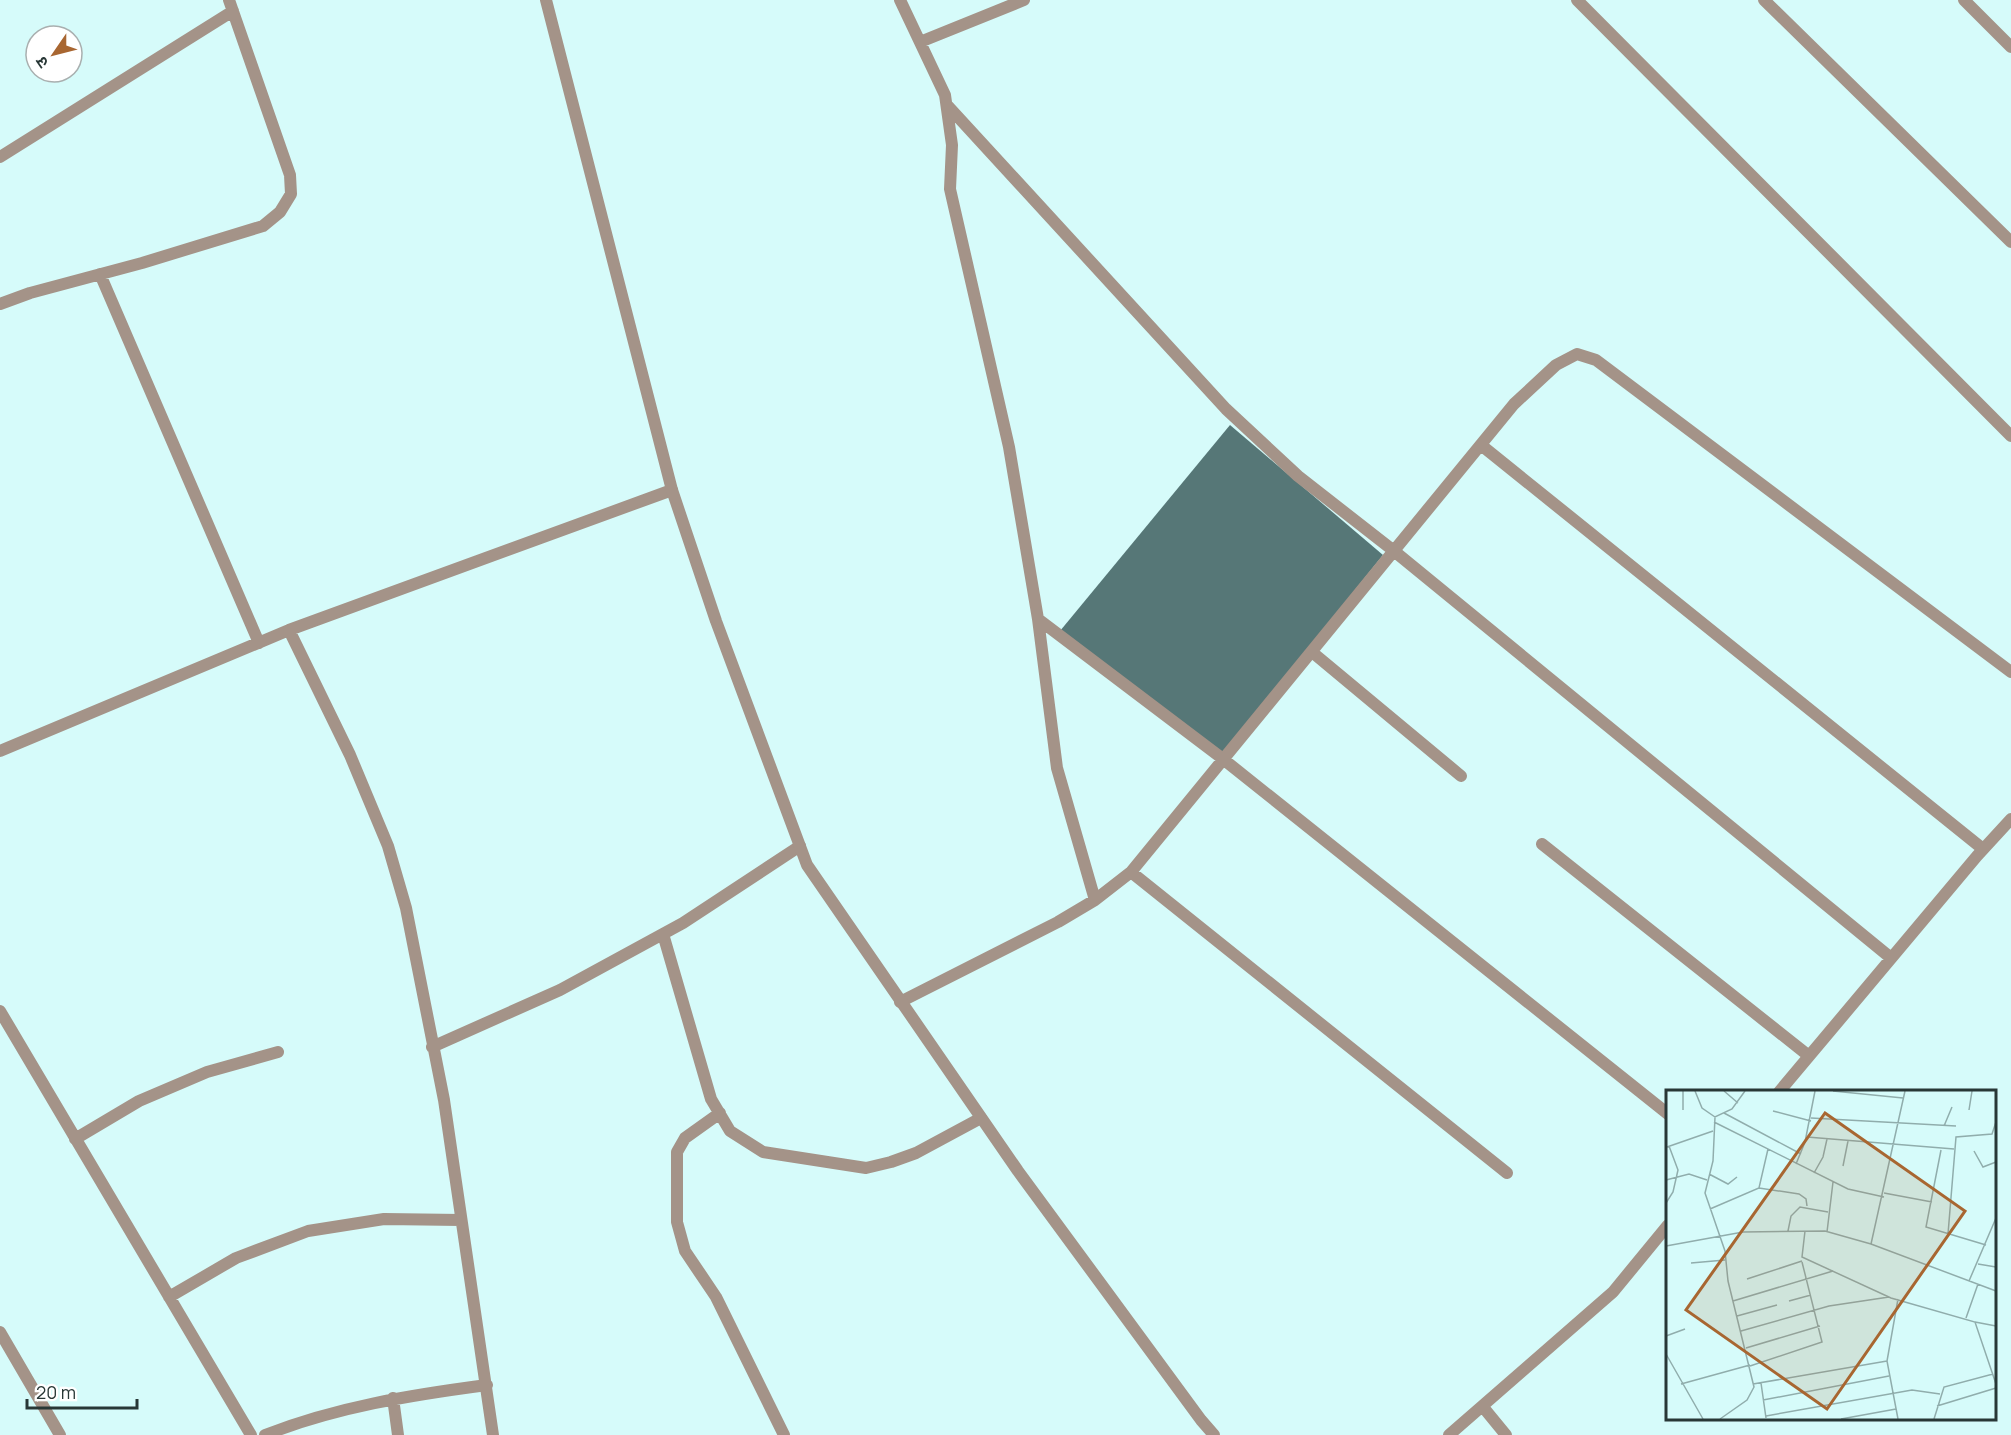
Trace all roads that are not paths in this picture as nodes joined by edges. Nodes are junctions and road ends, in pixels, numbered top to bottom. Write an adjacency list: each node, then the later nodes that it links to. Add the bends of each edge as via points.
1 (546, 0): 17 (street)
2 (900, 0): 8 (street)
3 (1024, 0): 8 (street)
4 (1577, 0): 15 (street)
5 (1764, 0): 12 (street)
6 (1964, 0): 9 (street)
7 (231, 6): 11 (street); 13 (street, via 291,175 291,194 280,212 263,226)
8 (920, 42): 10 (street)
9 (2011, 47)
10 (947, 105): 18 (street, via 1226,409 1298,476); 19 (street, via 952,145 950,189 1009,447)
11 (0, 157)
12 (2011, 242)
13 (100, 274): 14 (street); 21 (street)
14 (0, 304)
15 (2011, 436)
16 (1481, 445): 18 (street); 23 (street, via 1514,404 1556,365 1577,354 1596,360); 30 (street)
17 (672, 490): 20 (street); 29 (street)
18 (1394, 551): 22 (street); 34 (street)
19 (1038, 619): 25 (street); 32 (street, via 1057,768)
20 (289, 630): 21 (street); 37 (street, via 350,755 388,846 406,908)
21 (259, 643): 24 (street)
22 (1312, 652): 25 (street); 26 (street)
23 (2011, 672)
24 (0, 751)
25 (1223, 759): 31 (street); 41 (street)
26 (1461, 776)
27 (2011, 819): 30 (street)
28 (1542, 844): 39 (street)
29 (800, 846): 33 (street); 35 (street, via 807,865)
30 (1983, 849): 34 (street)
31 (1131, 872): 32 (street); 45 (street)
32 (1095, 900): 35 (street)
33 (663, 934): 37 (street, via 560,990); 42 (street, via 711,1099)
34 (1891, 958): 39 (street)
35 (900, 1002): 43 (street)
36 (0, 1011): 44 (street)
37 (432, 1047): 46 (street, via 444,1100)
38 (278, 1052): 44 (street, via 207,1072 140,1101)
39 (1809, 1056): 40 (street)
40 (1781, 1090)
41 (1666, 1112)
42 (720, 1113): 43 (street, via 730,1131 762,1152 866,1168 916,1153); 58 (street, via 685,1138 677,1152 677,1222 685,1251 716,1297)
43 (981, 1118): 59 (street)
44 (75, 1139): 48 (street)
45 (1507, 1173)
46 (461, 1220): 48 (street, via 384,1219 308,1232 236,1258); 50 (street)
47 (1666, 1228): 52 (street, via 1613,1292)
48 (169, 1297): 54 (street)
49 (0, 1332): 53 (street)
50 (487, 1384): 51 (street); 57 (street)
51 (393, 1398): 55 (street); 56 (street)
52 (1483, 1407): 60 (street); 61 (street)
53 (60, 1435)
54 (250, 1435)
55 (265, 1435)
56 (398, 1435)
57 (493, 1435)
58 (784, 1435)
59 (1214, 1435)
60 (1449, 1435)
61 (1506, 1435)

